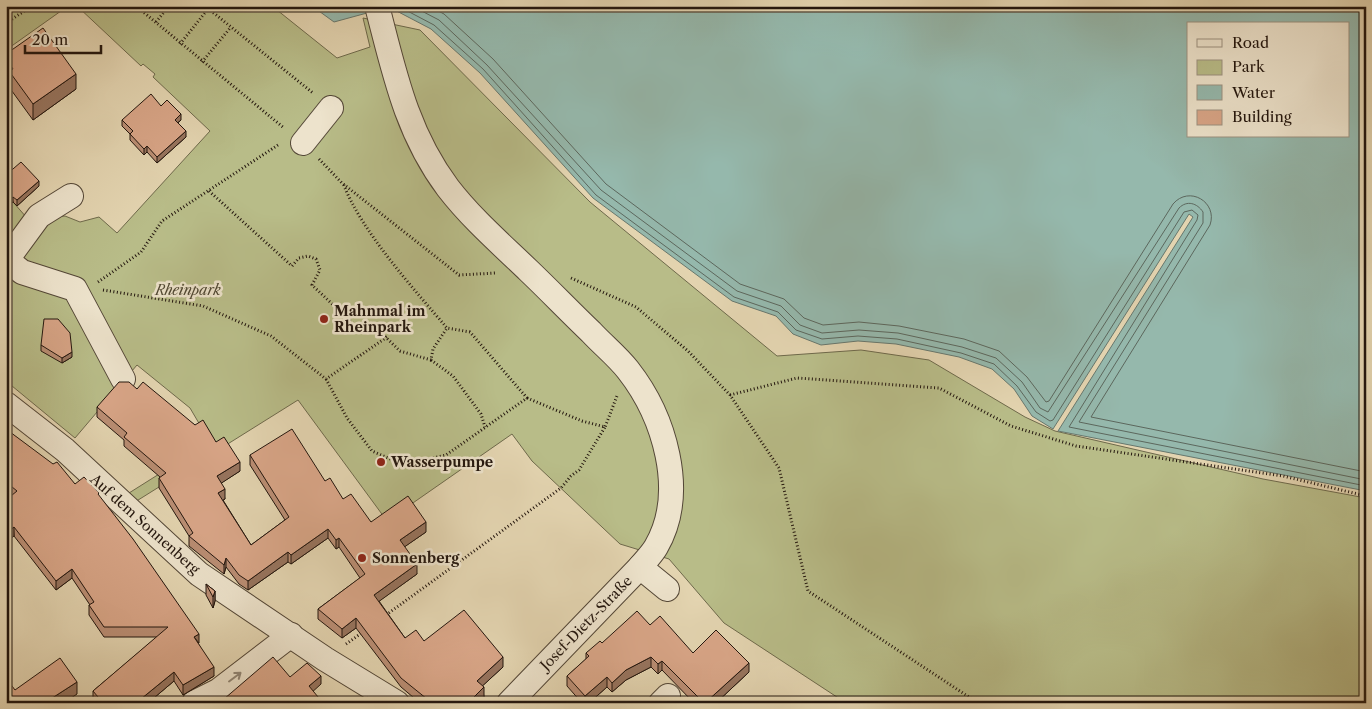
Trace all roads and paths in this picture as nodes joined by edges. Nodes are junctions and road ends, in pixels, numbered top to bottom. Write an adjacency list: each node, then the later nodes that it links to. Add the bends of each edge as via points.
1 (32, 6): 6 (path)
2 (136, 6): 7 (path)
3 (169, 6): 7 (path)
4 (377, 6): 17 (street, via 403,106 423,149 474,220)
5 (207, 8): 8 (path); 9 (path)
6 (7, 22)
7 (156, 22): 9 (path)
8 (231, 26): 10 (path); 11 (path)
9 (180, 44): 10 (path)
10 (202, 62): 12 (path)
11 (331, 108): 12 (street)
12 (291, 137): 13 (path); 14 (path)
13 (342, 183): 17 (path, via 459,275); 20 (path, via 349,199 386,252)
14 (209, 191): 18 (path, via 162,221 140,252); 21 (path, via 292,266 299,258 308,256 316,259 320,270 312,285 363,333 372,324)
15 (71, 196): 16 (street, via 39,216)
16 (7, 261): 24 (street, via 22,272 75,289)
17 (530, 272): 23 (street); 26 (path, via 575,278 636,307 688,351)
18 (95, 284)
19 (97, 290): 25 (path, via 203,306 271,336)
20 (447, 328): 22 (path, via 433,349); 27 (path, via 470,332)
21 (387, 337): 22 (path, via 400,351); 25 (path)
22 (431, 360): 29 (path, via 454,376 481,414)
23 (627, 368): 30 (path); 34 (street, via 641,387 661,428 670,480 666,522 656,547)
24 (123, 379)
25 (326, 379): 29 (path, via 347,418 372,451 404,465 446,455)
26 (730, 395): 32 (path, via 797,378 939,388 1011,426 1076,446 1283,476); 43 (path, via 779,468 808,591)
27 (527, 398): 29 (path); 30 (path)
28 (6, 404): 38 (street, Auf dem Sonnenberg, via 65,450 199,574)
29 (485, 427)
30 (605, 427): 36 (path, via 579,470 561,488)
31 (11, 496): 33 (path)
32 (1366, 496)
33 (6, 499)
34 (640, 567): 35 (street, Josef-Dietz-Straße); 42 (street, Josef-Dietz-Straße)
35 (666, 589)
36 (380, 619)
37 (364, 630): 39 (path)
38 (291, 635): 39 (street, Auf dem Sonnenberg); 40 (street, one-way to 38, via 218,691)
39 (325, 659): 41 (street, Auf dem Sonnenberg)
40 (194, 703)
41 (397, 703)
42 (509, 703)
43 (978, 703)

